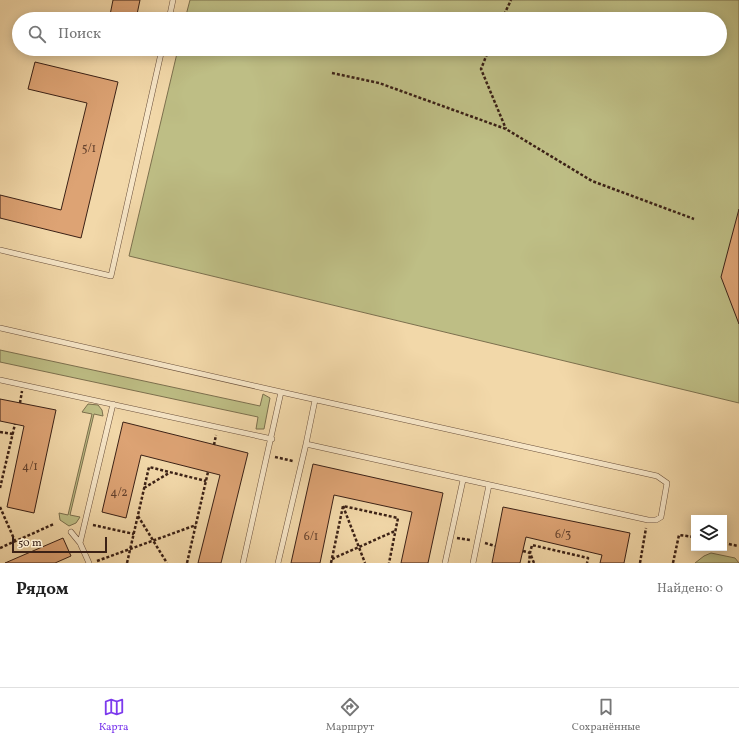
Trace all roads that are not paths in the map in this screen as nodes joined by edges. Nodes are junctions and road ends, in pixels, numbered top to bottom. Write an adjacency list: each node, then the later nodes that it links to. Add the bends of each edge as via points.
1 (173, 0): 2 (lane)
2 (170, 12)
3 (160, 56): 4 (lane, via 111,276)
4 (0, 250)
5 (0, 328): 7 (lane)
6 (0, 380): 9 (lane)
7 (281, 392): 8 (lane); 10 (lane)
8 (315, 400): 11 (lane); 13 (lane, via 657,476 667,483 661,517 656,520)
9 (113, 404): 10 (lane); 15 (lane)
10 (272, 439): 17 (lane)
11 (306, 444): 12 (lane); 18 (lane)
12 (463, 480): 13 (lane); 19 (lane)
13 (489, 485): 20 (lane)
14 (71, 532): 15 (lane)
15 (80, 543): 16 (lane)
16 (90, 563)
17 (243, 563)
18 (278, 563)
19 (445, 563)
20 (473, 563)

